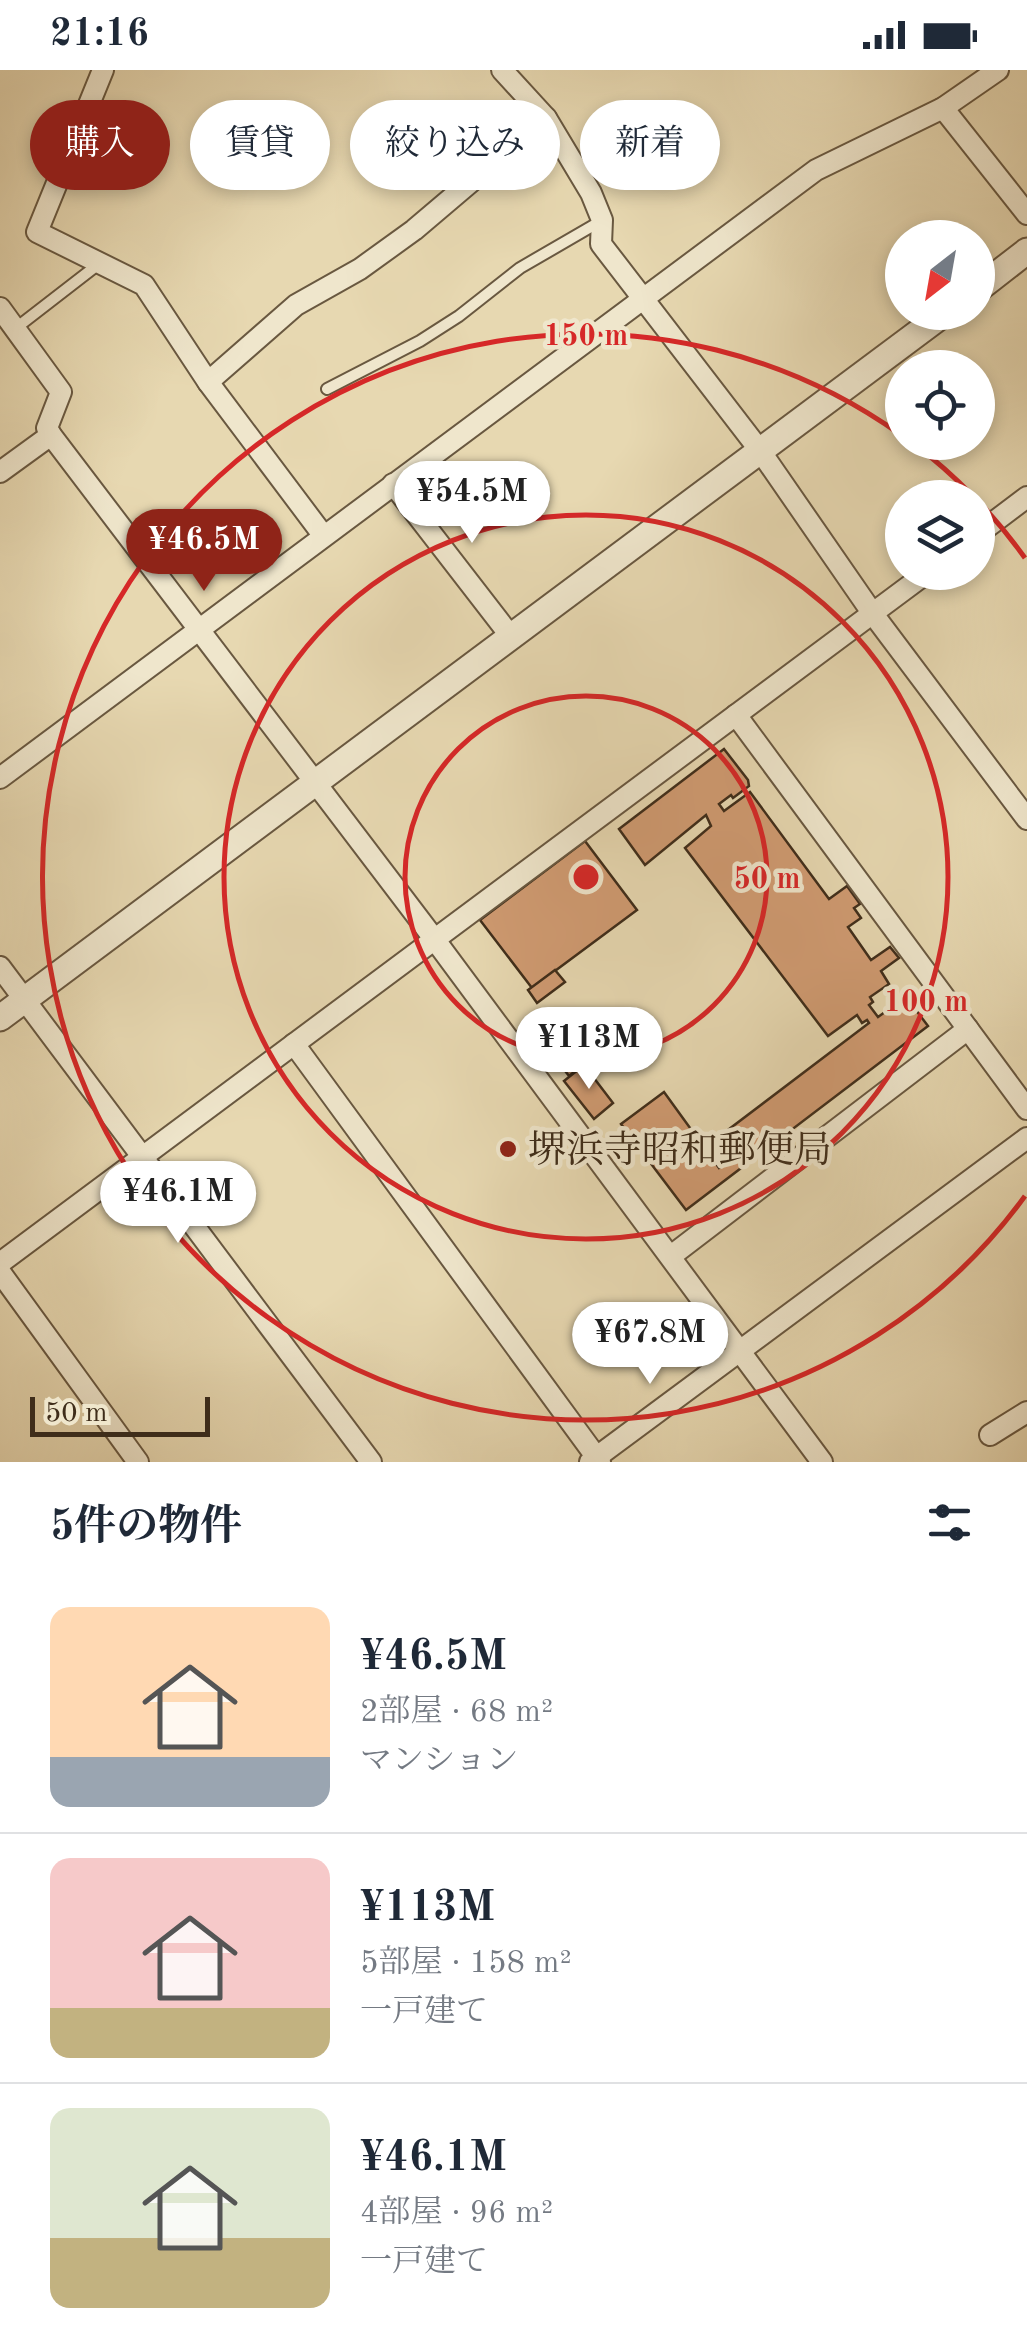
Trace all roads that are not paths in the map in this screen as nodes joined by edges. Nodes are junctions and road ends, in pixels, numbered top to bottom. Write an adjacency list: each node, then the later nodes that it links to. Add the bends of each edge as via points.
1 (103, 70): 11 (street, via 37,232)
2 (502, 70): 4 (street)
3 (998, 70): 5 (street)
4 (530, 100)
5 (942, 108): 8 (street); 13 (street, via 816,170)
6 (560, 141): 9 (street)
7 (461, 190): 17 (street, via 360,269 296,305)
8 (1027, 214)
9 (602, 220): 13 (street, via 601,244); 18 (lane, via 520,268 420,340)
10 (1027, 251): 12 (street)
11 (100, 263): 15 (lane); 17 (street, via 144,285)
12 (995, 276)
13 (645, 297): 20 (street); 22 (street)
14 (0, 308): 15 (street)
15 (15, 329): 19 (street, via 62,392 47,428)
16 (922, 330): 20 (street)
17 (208, 382): 25 (street)
18 (327, 390)
19 (51, 435): 21 (street); 28 (street)
20 (761, 452): 27 (street); 29 (street)
21 (0, 472)
22 (392, 484): 25 (street); 29 (street)
23 (1025, 502): 24 (street)
24 (995, 522)
25 (323, 535): 28 (street)
26 (904, 590): 27 (street)
27 (873, 614): 30 (street); 33 (street)
28 (199, 629): 31 (street); 32 (street)
29 (512, 638): 32 (street)
30 (736, 715): 34 (street); 38 (street)
31 (0, 778)
32 (316, 785): 34 (street); 36 (street)
33 (1027, 819)
34 (436, 940): 39 (street); 43 (street)
35 (0, 967): 36 (street)
36 (25, 999): 37 (street); 42 (street)
37 (0, 1018)
38 (968, 1030): 40 (street); 43 (street)
39 (294, 1044): 42 (street); 49 (street)
40 (1027, 1110)
41 (1027, 1138): 46 (street)
42 (142, 1156): 44 (street); 51 (street)
43 (672, 1256): 46 (street)
44 (0, 1263)
45 (0, 1272): 50 (street)
46 (739, 1352): 49 (street); 52 (street)
47 (1027, 1412): 48 (street)
48 (990, 1434)
49 (595, 1460)
50 (138, 1462)
51 (371, 1462)
52 (822, 1462)

